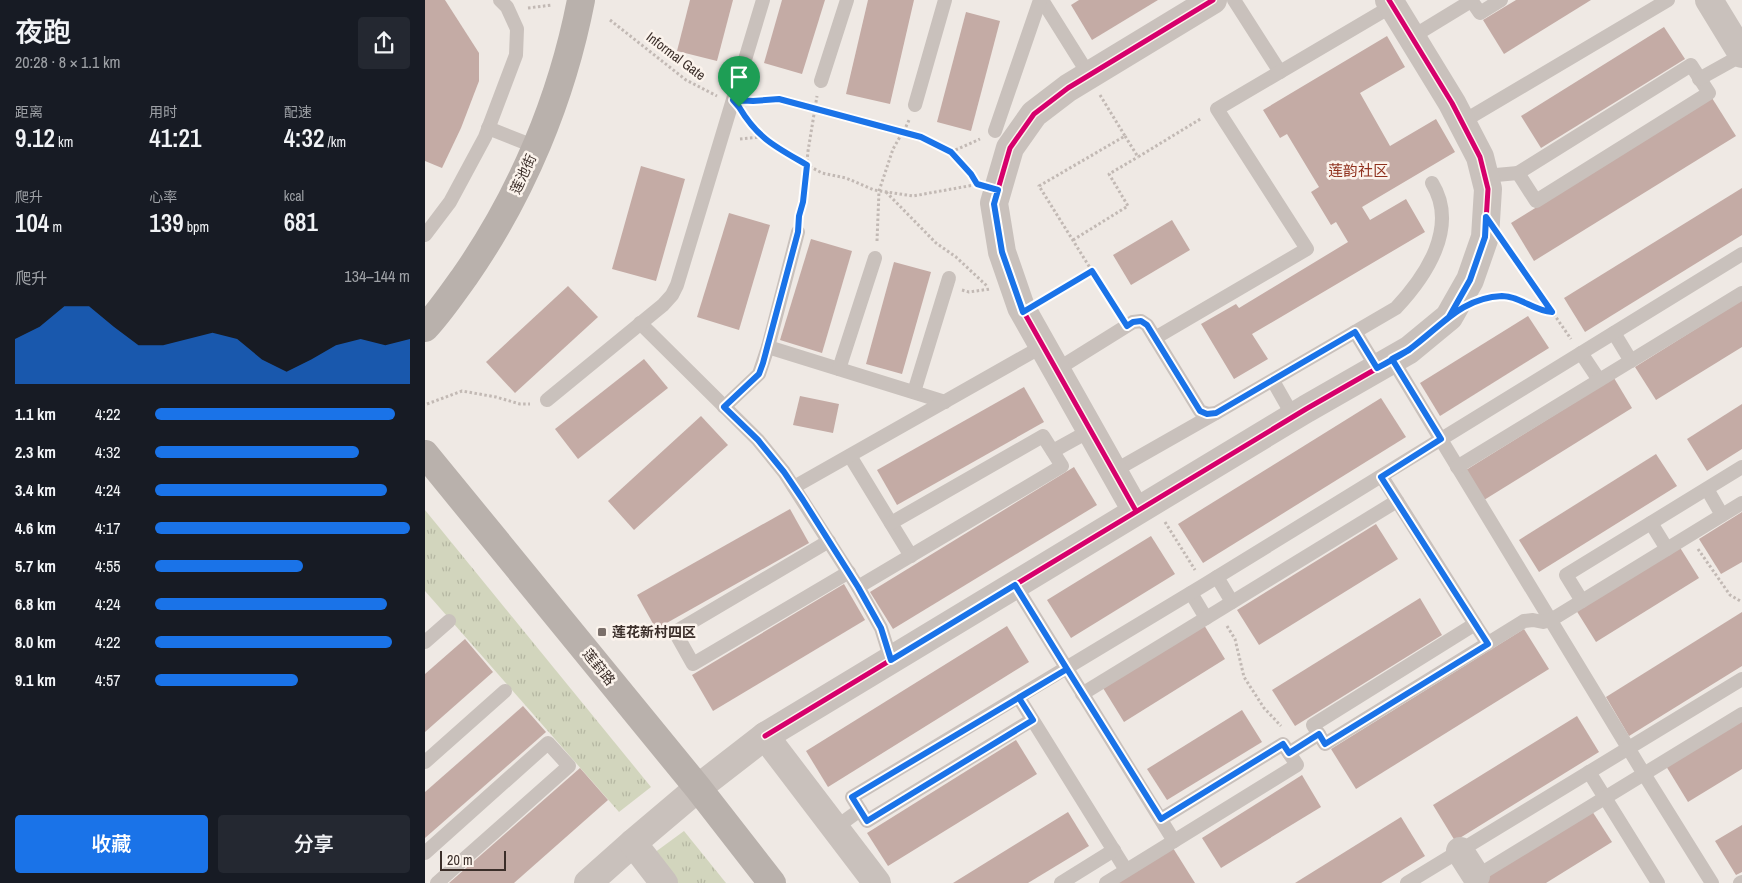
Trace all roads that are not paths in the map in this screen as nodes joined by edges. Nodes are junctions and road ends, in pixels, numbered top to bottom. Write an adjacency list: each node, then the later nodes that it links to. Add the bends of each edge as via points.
1 (581, 0): 24 (main road, 莲池街, via 562,74)
2 (763, 0): 34 (lane, via 677,285 663,305)
3 (847, 0): 19 (lane)
4 (945, 0): 20 (lane)
5 (1041, 0): 17 (lane); 23 (lane)
6 (1213, 0): 17 (street)
7 (1234, 0): 16 (lane)
8 (1471, 0): 9 (lane, via 1480,13); 14 (lane)
9 (1501, 0)
10 (1668, 0): 21 (lane)
11 (1709, 0): 15 (street)
12 (1390, 3): 14 (street); 16 (lane)
13 (505, 6): 22 (lane, via 517,28 516,55)
14 (1412, 37): 21 (street)
15 (1742, 54): 18 (lane)
16 (1280, 72): 38 (lane, via 1217,109 1307,249)
17 (1089, 75): 39 (street, via 1034,114 1011,148 994,204 1009,296)
18 (1699, 79): 25 (lane, via 1691,65); 25 (lane, via 1709,93 1535,201)
19 (821, 81)
20 (915, 105)
21 (1462, 122): 26 (street, via 1480,157)
22 (488, 128): 24 (lane); 29 (lane, via 450,202)
23 (995, 131)
24 (536, 147): 35 (main road, 莲池街, via 486,246)
25 (1518, 173): 26 (lane)
26 (1485, 176): 43 (street, via 1488,188 1485,237 1470,280 1449,317 1409,350)
27 (1432, 183): 36 (lane, via 1437,191 1443,226 1423,275 1396,308)
28 (798, 232): 40 (lane)
29 (425, 235)
30 (1742, 254): 37 (lane)
31 (875, 258): 44 (lane)
32 (948, 281): 48 (lane)
33 (1742, 293): 42 (lane)
34 (640, 323): 49 (lane); 51 (lane)
35 (425, 328)
36 (1355, 332): 43 (lane); 46 (lane)
37 (1614, 333): 41 (lane); 42 (lane)
38 (1155, 338): 45 (lane, via 1147,325 1141,321 1133,322); 52 (lane, via 1200,411)
39 (1043, 346): 45 (street); 50 (lane)
40 (768, 347): 44 (lane); 51 (lane, via 759,374)
41 (1581, 353): 47 (lane); 55 (lane)
42 (1631, 361): 47 (lane)
43 (1384, 364): 53 (street); 55 (lane)
44 (839, 369): 48 (lane)
45 (1056, 370): 54 (street)
46 (1273, 380): 52 (lane); 53 (lane)
47 (1599, 380): 59 (lane)
48 (915, 392): 50 (lane)
49 (547, 400)
50 (945, 402): 58 (lane)
51 (724, 407): 63 (lane, via 758,440)
52 (1216, 413): 61 (lane)
53 (1293, 416): 67 (street)
54 (1091, 430): 56 (lane); 61 (street)
55 (1441, 439): 59 (lane); 62 (lane)
56 (1053, 451): 70 (lane, via 1043,436); 73 (lane, via 1061,466)
57 (425, 454): 102 (main road, 莲葑路)
58 (850, 456): 63 (lane); 70 (lane)
59 (1457, 466): 83 (lane)
60 (1742, 467): 64 (lane)
61 (1114, 471): 67 (street)
62 (1381, 477): 65 (lane); 75 (lane)
63 (794, 487): 71 (lane)
64 (1707, 489): 68 (lane); 69 (lane)
65 (1397, 501): 80 (lane); 84 (lane)
66 (1742, 503): 68 (lane)
67 (1144, 506): 76 (street)
68 (1723, 515): 72 (lane)
69 (1651, 522): 72 (lane); 79 (lane, via 1566,575)
70 (891, 523): 73 (lane)
71 (829, 541): 74 (lane); 74 (lane, via 675,632 693,664)
72 (1667, 549): 79 (lane)
73 (911, 556): 77 (lane)
74 (849, 572): 77 (lane)
75 (1217, 577): 78 (lane); 80 (lane)
76 (1015, 585): 87 (street); 88 (lane)
77 (858, 587): 87 (lane, via 881,628)
78 (1191, 593): 81 (lane); 88 (lane)
79 (1582, 601): 83 (lane)
80 (1232, 602): 81 (lane)
81 (1212, 614): 91 (lane)
82 (449, 620): 85 (lane)
83 (1551, 620): 86 (lane, via 1524,621); 97 (lane)
84 (1475, 624): 86 (lane); 95 (lane, via 1313,725)
85 (425, 642)
86 (1488, 644): 95 (lane, via 1325,744)
87 (891, 660): 96 (street)
88 (1067, 669): 91 (lane); 92 (lane)
89 (1742, 679): 97 (lane)
90 (505, 691): 99 (lane)
91 (1082, 694): 105 (lane)
92 (1019, 698): 94 (lane); 104 (lane, via 852,797)
93 (1742, 714): 101 (lane)
94 (1033, 720): 104 (lane, via 867,821); 109 (lane)
95 (1319, 734): 98 (lane)
96 (765, 736): 102 (street); 106 (street)
97 (1628, 748): 100 (lane); 101 (lane)
98 (1295, 749): 105 (lane, via 1283,744); 107 (lane, via 1297,765)
99 (425, 762)
100 (1589, 772): 103 (lane); 110 (lane)
101 (1644, 774): 103 (lane); 123 (lane)
102 (698, 788): 108 (street); 117 (main road, 莲葑路)
103 (1605, 798): 113 (lane); 122 (lane)
104 (860, 810): 106 (lane)
105 (1161, 819): 107 (lane)
106 (835, 828): 118 (street)
107 (1174, 841): 112 (lane)
108 (633, 843): 115 (street); 116 (street)
109 (1114, 850): 112 (lane); 119 (lane)
110 (1460, 851): 113 (street); 121 (lane)
111 (425, 853): 114 (lane, via 548,743 569,766)
112 (1127, 870): 120 (lane)
113 (1470, 879)
114 (437, 883)
115 (588, 883)
116 (664, 883)
117 (771, 883)
118 (877, 883)
119 (1061, 883)
120 (1106, 883)
121 (1407, 883)
122 (1657, 883)
123 (1712, 883)

